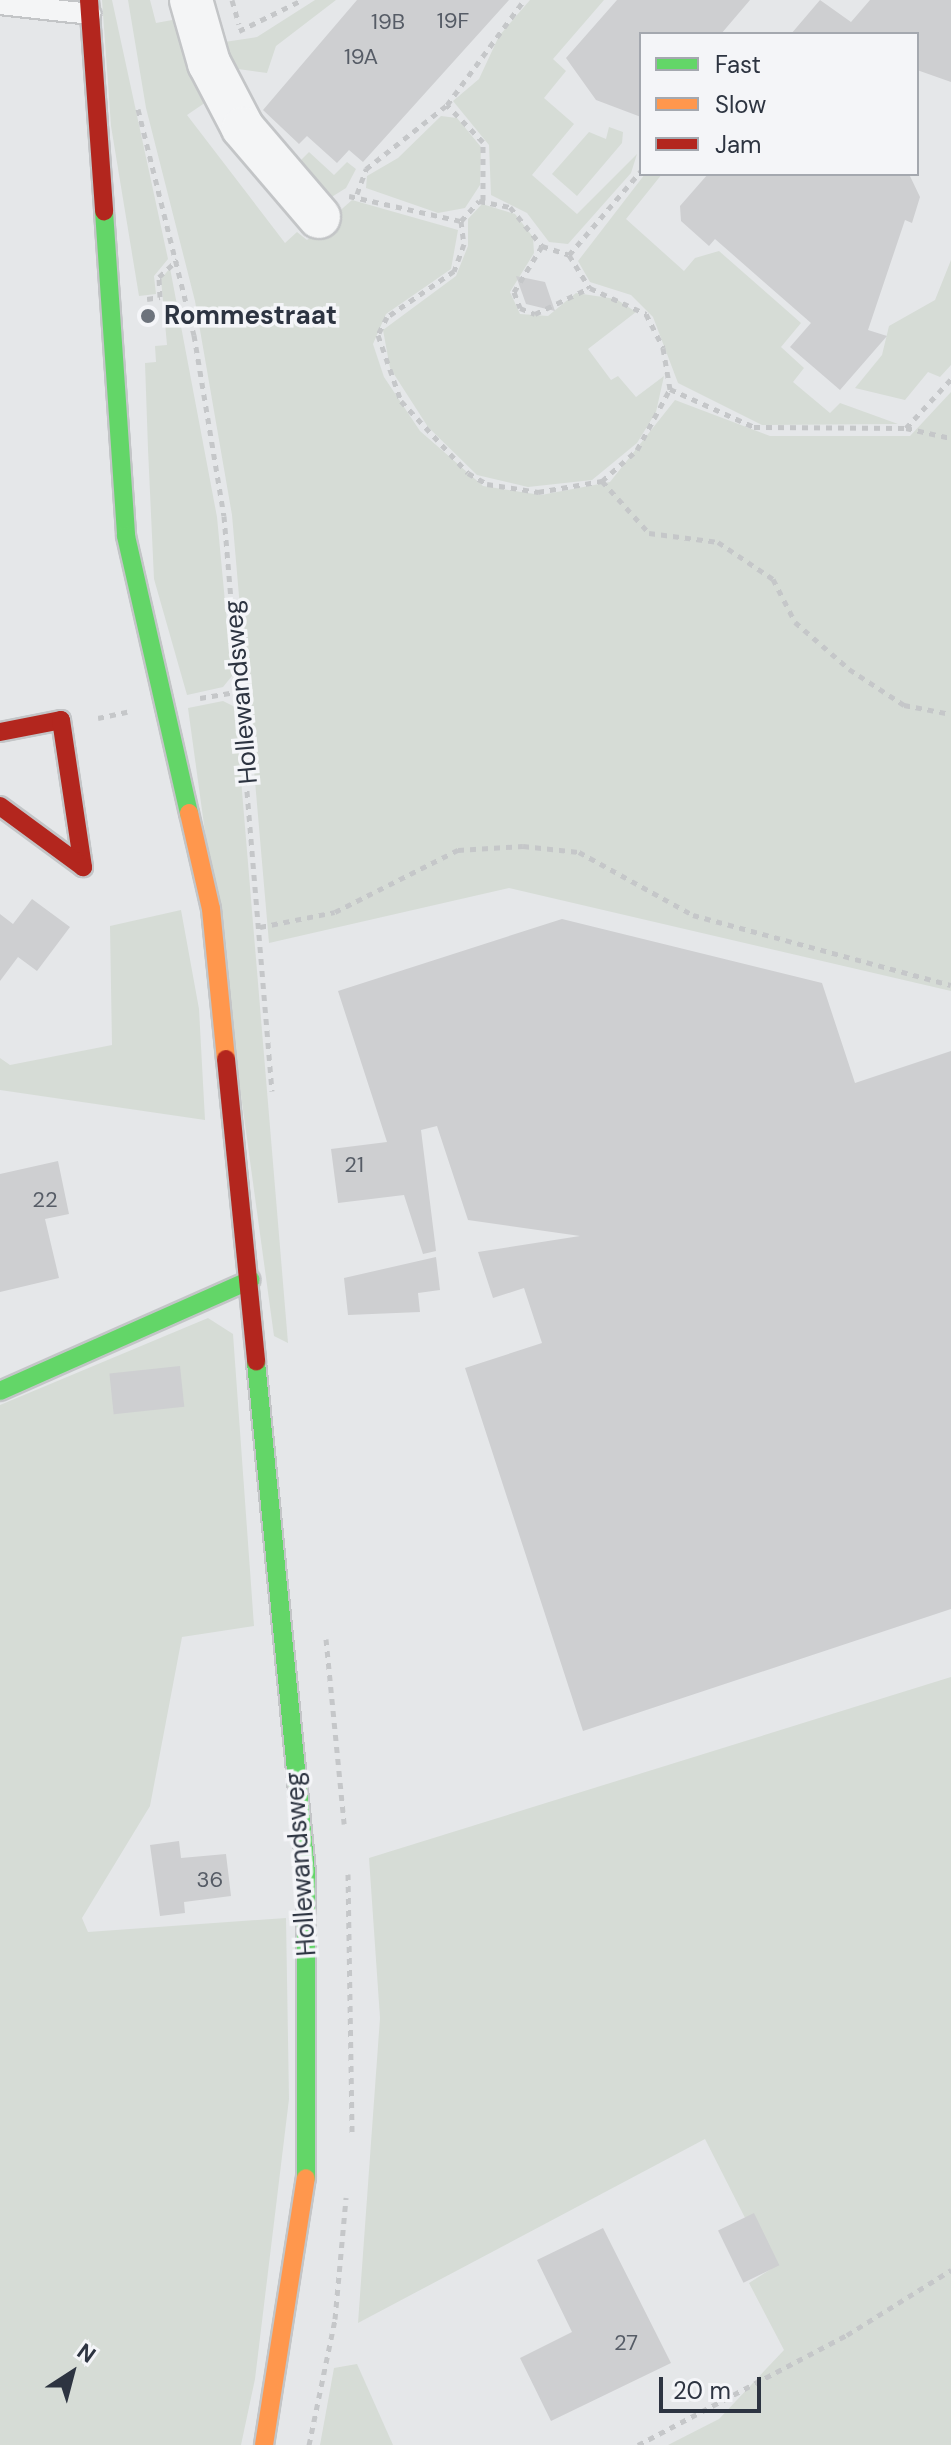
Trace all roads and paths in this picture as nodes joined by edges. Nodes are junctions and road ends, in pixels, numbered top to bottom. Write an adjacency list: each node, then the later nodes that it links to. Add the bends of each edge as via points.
1 (191, 0): 12 (street, via 209,63 243,128)
2 (302, 0): 6 (path, via 274,20)
3 (524, 0): 8 (path)
4 (0, 4): 5 (lane)
5 (89, 7): 30 (main road, Hollewandsweg, via 126,536 211,909)
6 (235, 31)
7 (136, 97): 16 (path, Hollewandsweg)
8 (447, 105): 10 (path, via 366,169); 11 (path, via 483,142)
9 (639, 173): 15 (path)
10 (357, 194): 12 (path); 13 (path)
11 (483, 200): 13 (path); 14 (path, via 521,214)
12 (319, 217)
13 (461, 221): 23 (path, via 464,244 454,271 380,327 380,349 401,401 440,449 487,484 538,492)
14 (542, 246): 15 (path); 17 (path, via 514,292 520,308 535,314)
15 (569, 255): 17 (path)
16 (177, 260): 18 (path, via 159,277 160,297 144,300); 27 (path, Hollewandsweg, via 224,516)
17 (590, 288): 20 (path, via 646,314 663,348)
18 (145, 314)
19 (951, 379): 21 (path)
20 (670, 389): 21 (path, via 764,430); 23 (path, via 637,450)
21 (906, 428): 22 (path)
22 (951, 438)
23 (602, 481): 24 (path, via 649,533 718,542 773,579 795,622 849,669 904,705)
24 (951, 714)
25 (0, 732): 26 (main road, via 61,720 83,867)
26 (0, 806)
27 (260, 927): 28 (path, via 335,912 458,850 523,846 579,852 693,915); 29 (path, Hollewandsweg)
28 (951, 985)
29 (272, 1098)
30 (251, 1280): 31 (main road); 33 (main road, Hollewandsweg, via 306,1872 311,2011 310,2142 290,2314)
31 (0, 1391)
32 (951, 2270): 34 (path, via 847,2335)
33 (264, 2445)
34 (638, 2445)

